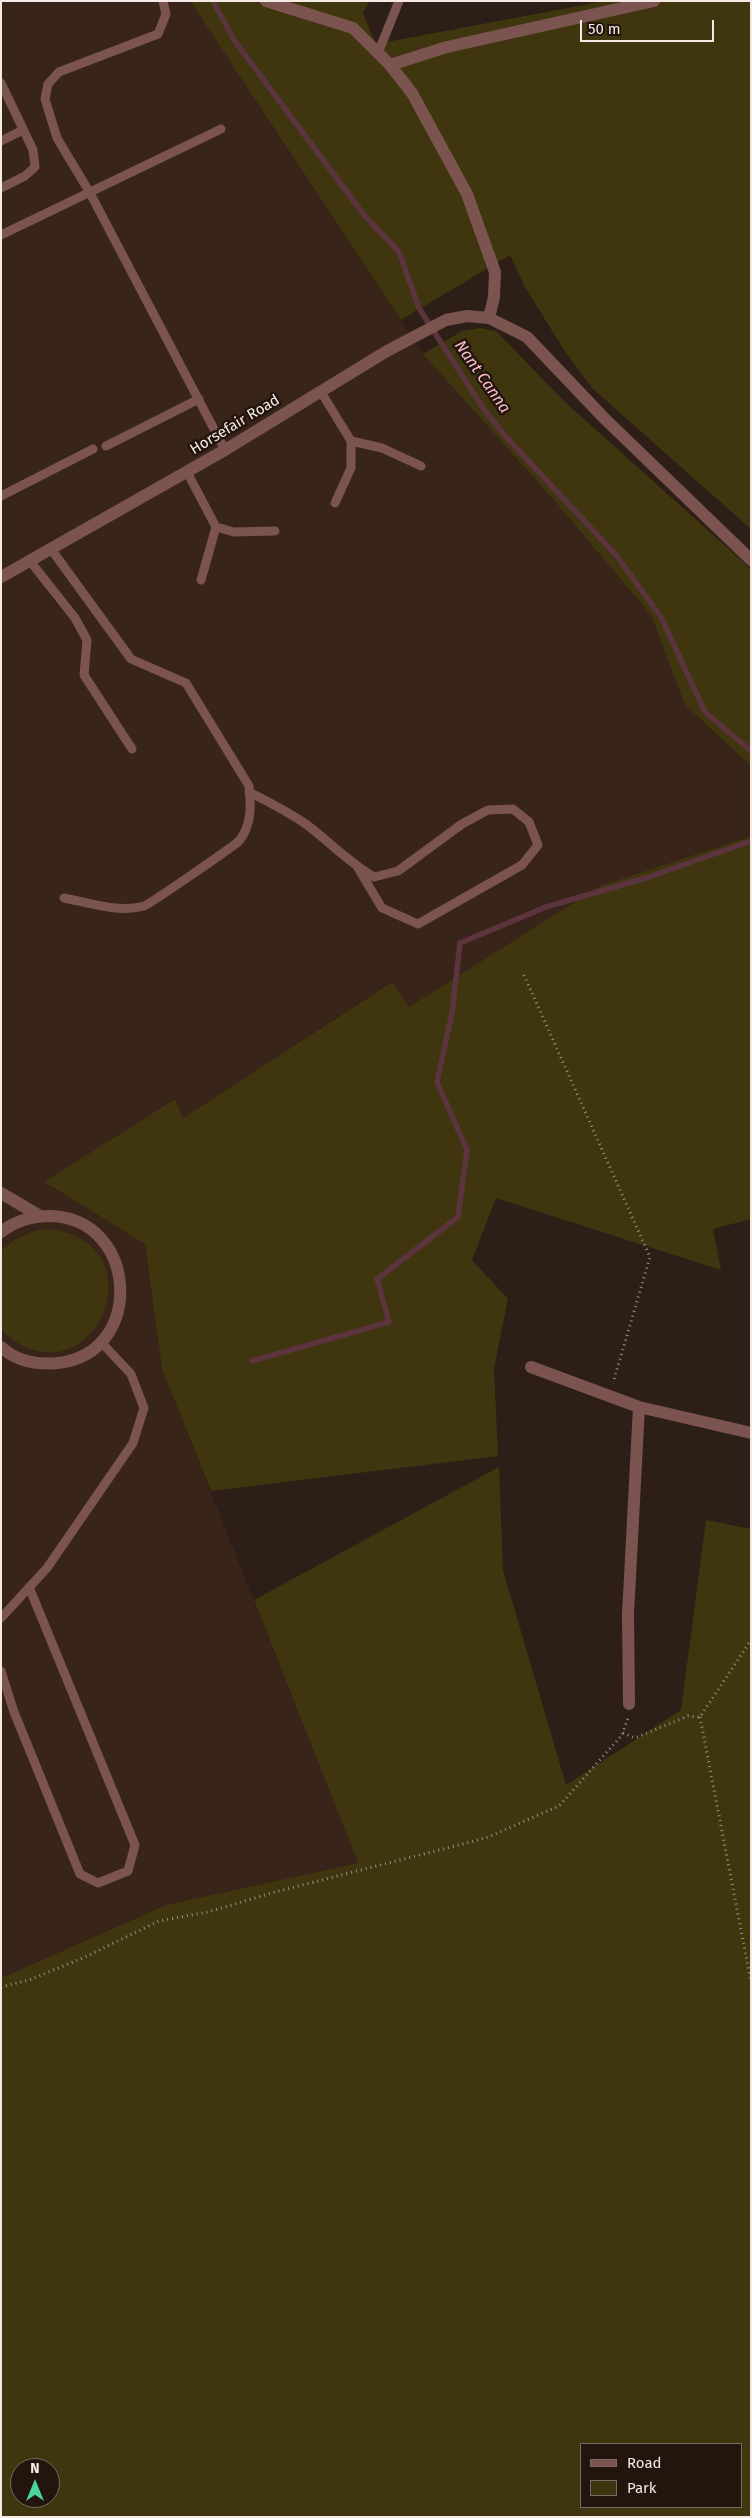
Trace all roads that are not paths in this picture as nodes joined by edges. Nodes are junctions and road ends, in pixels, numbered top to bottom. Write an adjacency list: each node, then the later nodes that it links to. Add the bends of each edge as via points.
1 (163, 1): 12 (lane, via 166,14 158,34 59,72 48,84 45,99 57,138)
2 (266, 1): 5 (street, via 353,28)
3 (399, 1): 5 (lane)
4 (654, 1): 6 (street, via 447,47)
5 (378, 54): 6 (street)
6 (390, 65): 14 (street, via 412,93 466,194 495,272)
7 (1, 83): 9 (lane)
8 (222, 129): 12 (lane)
9 (23, 130): 10 (lane); 11 (lane, via 33,150 34,167 25,176)
10 (1, 141)
11 (1, 188)
12 (90, 193): 13 (lane); 16 (lane)
13 (1, 235)
14 (489, 318): 15 (street, Horsefair Road, via 468,316 446,320); 28 (street, via 526,337 604,418)
15 (321, 392): 17 (lane); 20 (street, Horsefair Road)
16 (199, 399): 18 (lane); 20 (lane)
17 (352, 441): 21 (lane, via 382,448); 24 (lane, via 351,468)
18 (106, 446)
19 (93, 449): 23 (lane)
20 (225, 450): 22 (street, Horsefair Road)
21 (422, 466)
22 (187, 472): 25 (lane); 27 (street, Horsefair Road)
23 (1, 496)
24 (335, 503)
25 (216, 527): 26 (lane, via 234,532); 31 (lane)
26 (275, 531)
27 (52, 549): 29 (street, Horsefair Road); 33 (lane, via 131,659 186,683 249,786)
28 (751, 560)
29 (30, 561): 30 (street, Horsefair Road); 32 (lane, via 87,640 84,675)
30 (1, 577)
31 (201, 580)
32 (132, 749)
33 (249, 792): 34 (lane, via 306,825); 35 (lane, via 249,822 239,841 145,906 120,909)
34 (358, 868): 34 (lane, via 374,878 398,871 462,824 488,810 513,808 529,822 538,845 522,865 418,924 382,908)
35 (64, 898)
36 (1, 1193): 37 (street)
37 (40, 1216): 38 (street, via 21,1220); 39 (street, via 80,1223 110,1249 122,1287 120,1307)
38 (1, 1232)
39 (101, 1342): 40 (street, via 65,1362 44,1364 24,1360); 44 (lane, via 131,1374 144,1408 128,1450 47,1568)
40 (1, 1347)
41 (531, 1367): 42 (street)
42 (639, 1407): 43 (street); 47 (street, via 628,1614)
43 (751, 1433)
44 (29, 1587): 45 (lane); 46 (lane, via 134,1845 128,1871 98,1884 80,1874 14,1712)
45 (1, 1618)
46 (1, 1670)
47 (629, 1704)

